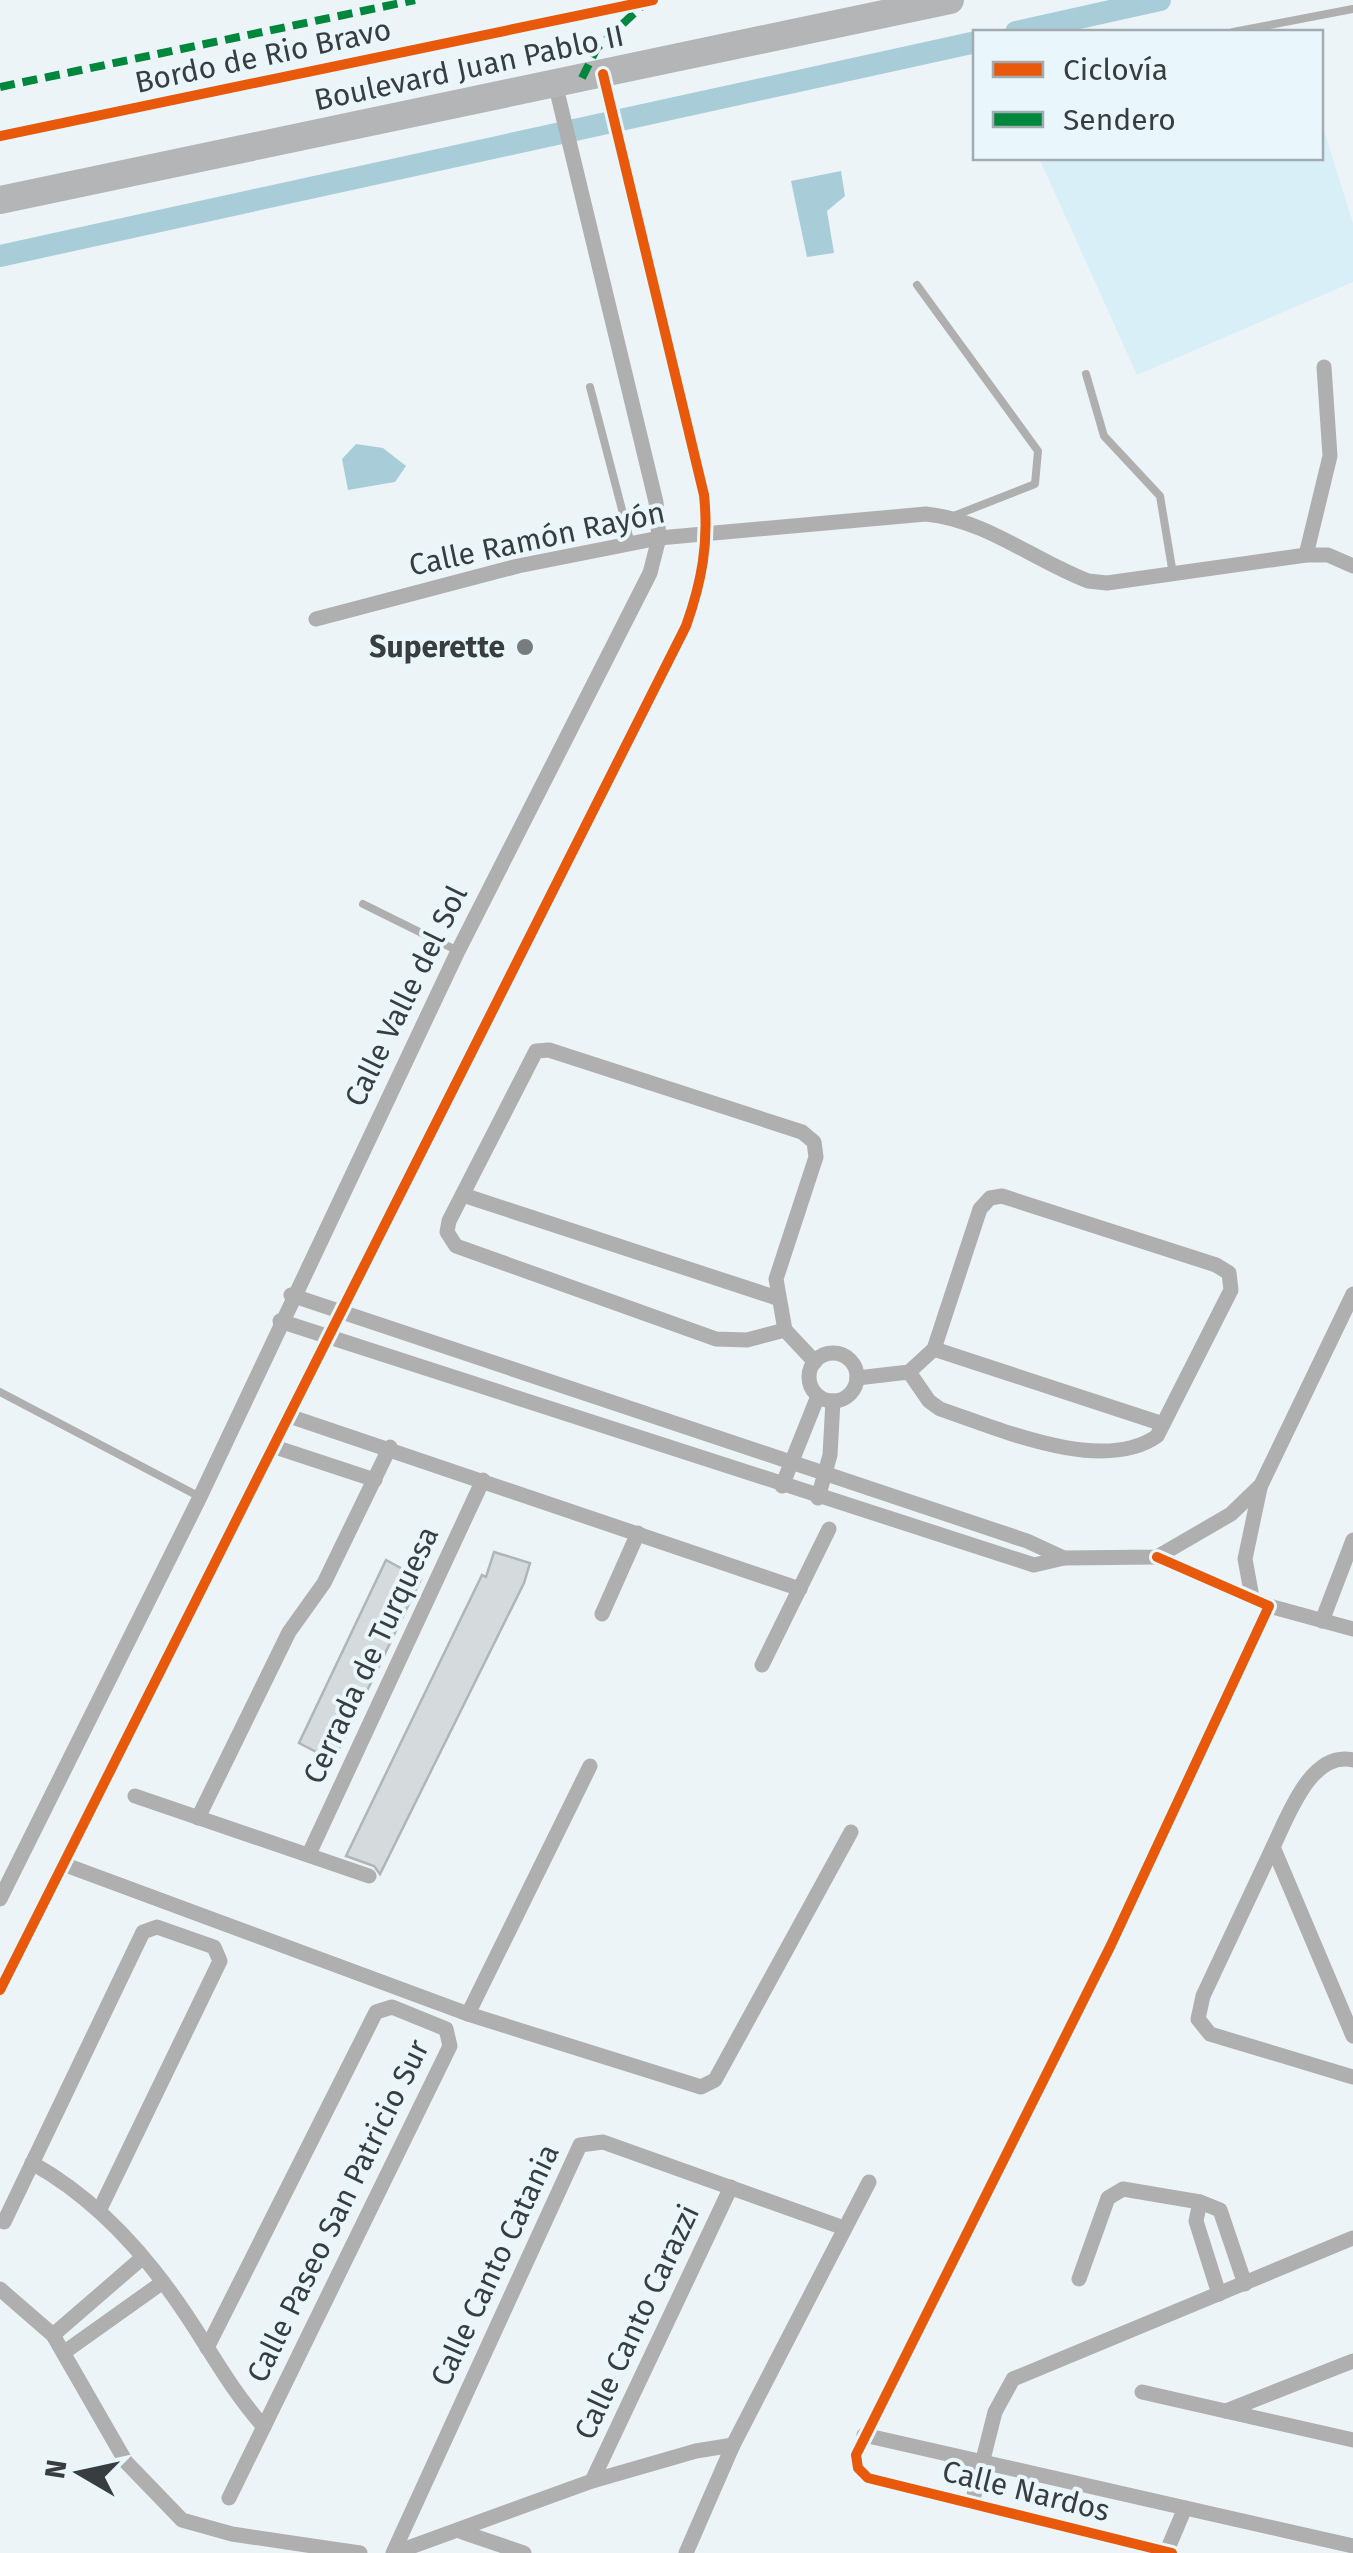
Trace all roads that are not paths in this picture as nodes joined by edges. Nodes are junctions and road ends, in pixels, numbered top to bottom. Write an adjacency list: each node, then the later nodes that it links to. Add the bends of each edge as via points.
1 (950, 0): 4 (highway, Boulevard Juan Pablo II)
2 (1353, 9): 3 (lane)
3 (1243, 30)
4 (606, 84): 5 (highway, Boulevard Juan Pablo II); 12 (street)
5 (557, 94): 6 (highway, Boulevard Juan Pablo II); 13 (street, Calle Valle del Sol, via 656,502)
6 (0, 200)
7 (917, 286): 11 (lane, via 1038,451 1035,484)
8 (1324, 367): 15 (street, via 1330,456)
9 (1086, 374): 17 (lane, via 1104,436 1160,496)
10 (590, 387): 14 (lane)
11 (951, 517): 12 (street, Calle Ramón Rayón); 17 (street, Calle Ramón Rayón, via 1088,581)
12 (708, 532): 13 (street, Calle Ramón Rayón); 25 (street, via 686,626)
13 (659, 538): 14 (street, Calle Ramón Rayón); 20 (street, Calle Valle del Sol, via 650,573)
14 (631, 544): 18 (street, Calle Ramón Rayón)
15 (1306, 555): 16 (street, Calle Ramón Rayón); 17 (street, Calle Ramón Rayón)
16 (1353, 566)
17 (1173, 574)
18 (316, 619)
19 (363, 904): 20 (lane)
20 (458, 951): 23 (street, Calle Valle del Sol)
21 (462, 1194): 24 (street); 24 (street, via 531,1056 542,1049 802,1132 814,1142 816,1156 776,1280); 27 (street, via 448,1232 456,1246 716,1339 747,1340)
22 (1353, 1294): 43 (street)
23 (291, 1295): 25 (street); 26 (street, Calle Valle del Sol)
24 (777, 1298): 27 (street)
25 (340, 1312): 28 (street); 39 (street)
26 (280, 1320): 28 (street); 45 (street, Calle Valle del Sol)
27 (784, 1330): 30 (street)
28 (328, 1336): 35 (street); 44 (street)
29 (934, 1349): 31 (street); 36 (street); 36 (street, via 980,1209 990,1198 1002,1196 1216,1265 1229,1273 1231,1290)
30 (815, 1362): 32 (street, via 838,1354 852,1362); 34 (street, via 810,1383)
31 (909, 1372): 32 (street); 36 (street, via 940,1409 1065,1450 1147,1443)
32 (857, 1378): 34 (street, via 852,1391)
33 (0, 1392): 45 (lane)
34 (826, 1398): 39 (street); 40 (street)
35 (289, 1416): 37 (street); 38 (street)
36 (1163, 1424)
37 (275, 1447): 41 (street); 66 (street)
38 (390, 1447): 41 (street); 42 (street)
39 (791, 1463): 40 (street); 44 (street)
40 (826, 1474): 46 (street); 51 (street)
41 (375, 1480): 62 (street, via 324,1583 289,1632)
42 (483, 1480): 48 (street); 65 (street, Cerrada de Turquesa)
43 (1261, 1485): 50 (street, via 1231,1514); 53 (street, via 1245,1560)
44 (782, 1486): 46 (street)
45 (200, 1498): 68 (street, Calle Valle del Sol)
46 (818, 1498): 51 (street, via 1022,1564)
47 (829, 1529): 52 (street)
48 (638, 1533): 52 (street); 55 (street)
49 (1353, 1540): 56 (street)
50 (1157, 1557): 51 (street); 53 (street)
51 (1064, 1558)
52 (800, 1589): 58 (street)
53 (1252, 1597): 54 (street)
54 (1269, 1606): 56 (street); 94 (street, via 1111,1944)
55 (602, 1614)
56 (1322, 1621): 57 (street)
57 (1353, 1629)
58 (762, 1665)
59 (1353, 1760): 64 (street, via 1334,1758 1318,1768)
60 (590, 1766): 70 (street)
61 (135, 1796): 62 (street)
62 (198, 1818): 65 (street)
63 (851, 1832): 70 (street, via 710,2085)
64 (1273, 1847): 71 (street); 72 (street, via 1198,2019 1210,2034)
65 (309, 1854): 67 (street)
66 (63, 1864): 69 (street); 70 (street)
67 (369, 1876)
68 (0, 1899)
69 (0, 1990)
70 (468, 2014)
71 (1353, 2036)
72 (1353, 2077)
73 (32, 2162): 77 (street); 77 (street, via 144,1932 158,1927 214,1947 218,1968); 78 (street)
74 (869, 2182): 79 (street)
75 (731, 2186): 79 (street, Calle Canto Catania); 98 (street, Calle Canto Carazzi); 105 (street, Calle Canto Catania, via 603,2142 580,2146)
76 (1200, 2202): 82 (street, via 1116,2191); 84 (street, via 1220,2210); 86 (street, via 1196,2220)
77 (99, 2211): 81 (street)
78 (4, 2222)
79 (844, 2228): 96 (street)
80 (1353, 2238): 84 (street)
81 (142, 2258): 83 (street); 87 (street)
82 (1079, 2279)
83 (163, 2282): 88 (street); 89 (street)
84 (1245, 2284): 86 (street)
85 (0, 2289): 87 (street)
86 (1219, 2294): 97 (street, via 1013,2379 995,2412)
87 (52, 2335): 89 (street)
88 (208, 2348): 93 (street, via 229,2388); 93 (street, Calle Paseo San Patricio Sur, via 376,2012 392,2007 446,2029 450,2046)
89 (66, 2352): 104 (street, via 126,2462 182,2520)
90 (1353, 2360): 92 (street)
91 (1142, 2392): 92 (street)
92 (1226, 2411): 95 (street)
93 (264, 2427): 99 (street, Calle Paseo San Patricio Sur)
94 (864, 2435): 97 (street); 100 (street, Calle Nardos, via 856,2455 868,2478)
95 (1353, 2440)
96 (733, 2446): 98 (street); 107 (street)
97 (983, 2458): 100 (street); 101 (street)
98 (592, 2482): 102 (street)
99 (229, 2498)
100 (972, 2503): 108 (street, Calle Nardos)
101 (1185, 2508): 103 (street); 108 (street)
102 (462, 2532): 105 (street); 106 (street)
103 (1353, 2546)
104 (360, 2553)
105 (394, 2553)
106 (524, 2553)
107 (686, 2553)
108 (1168, 2553)

